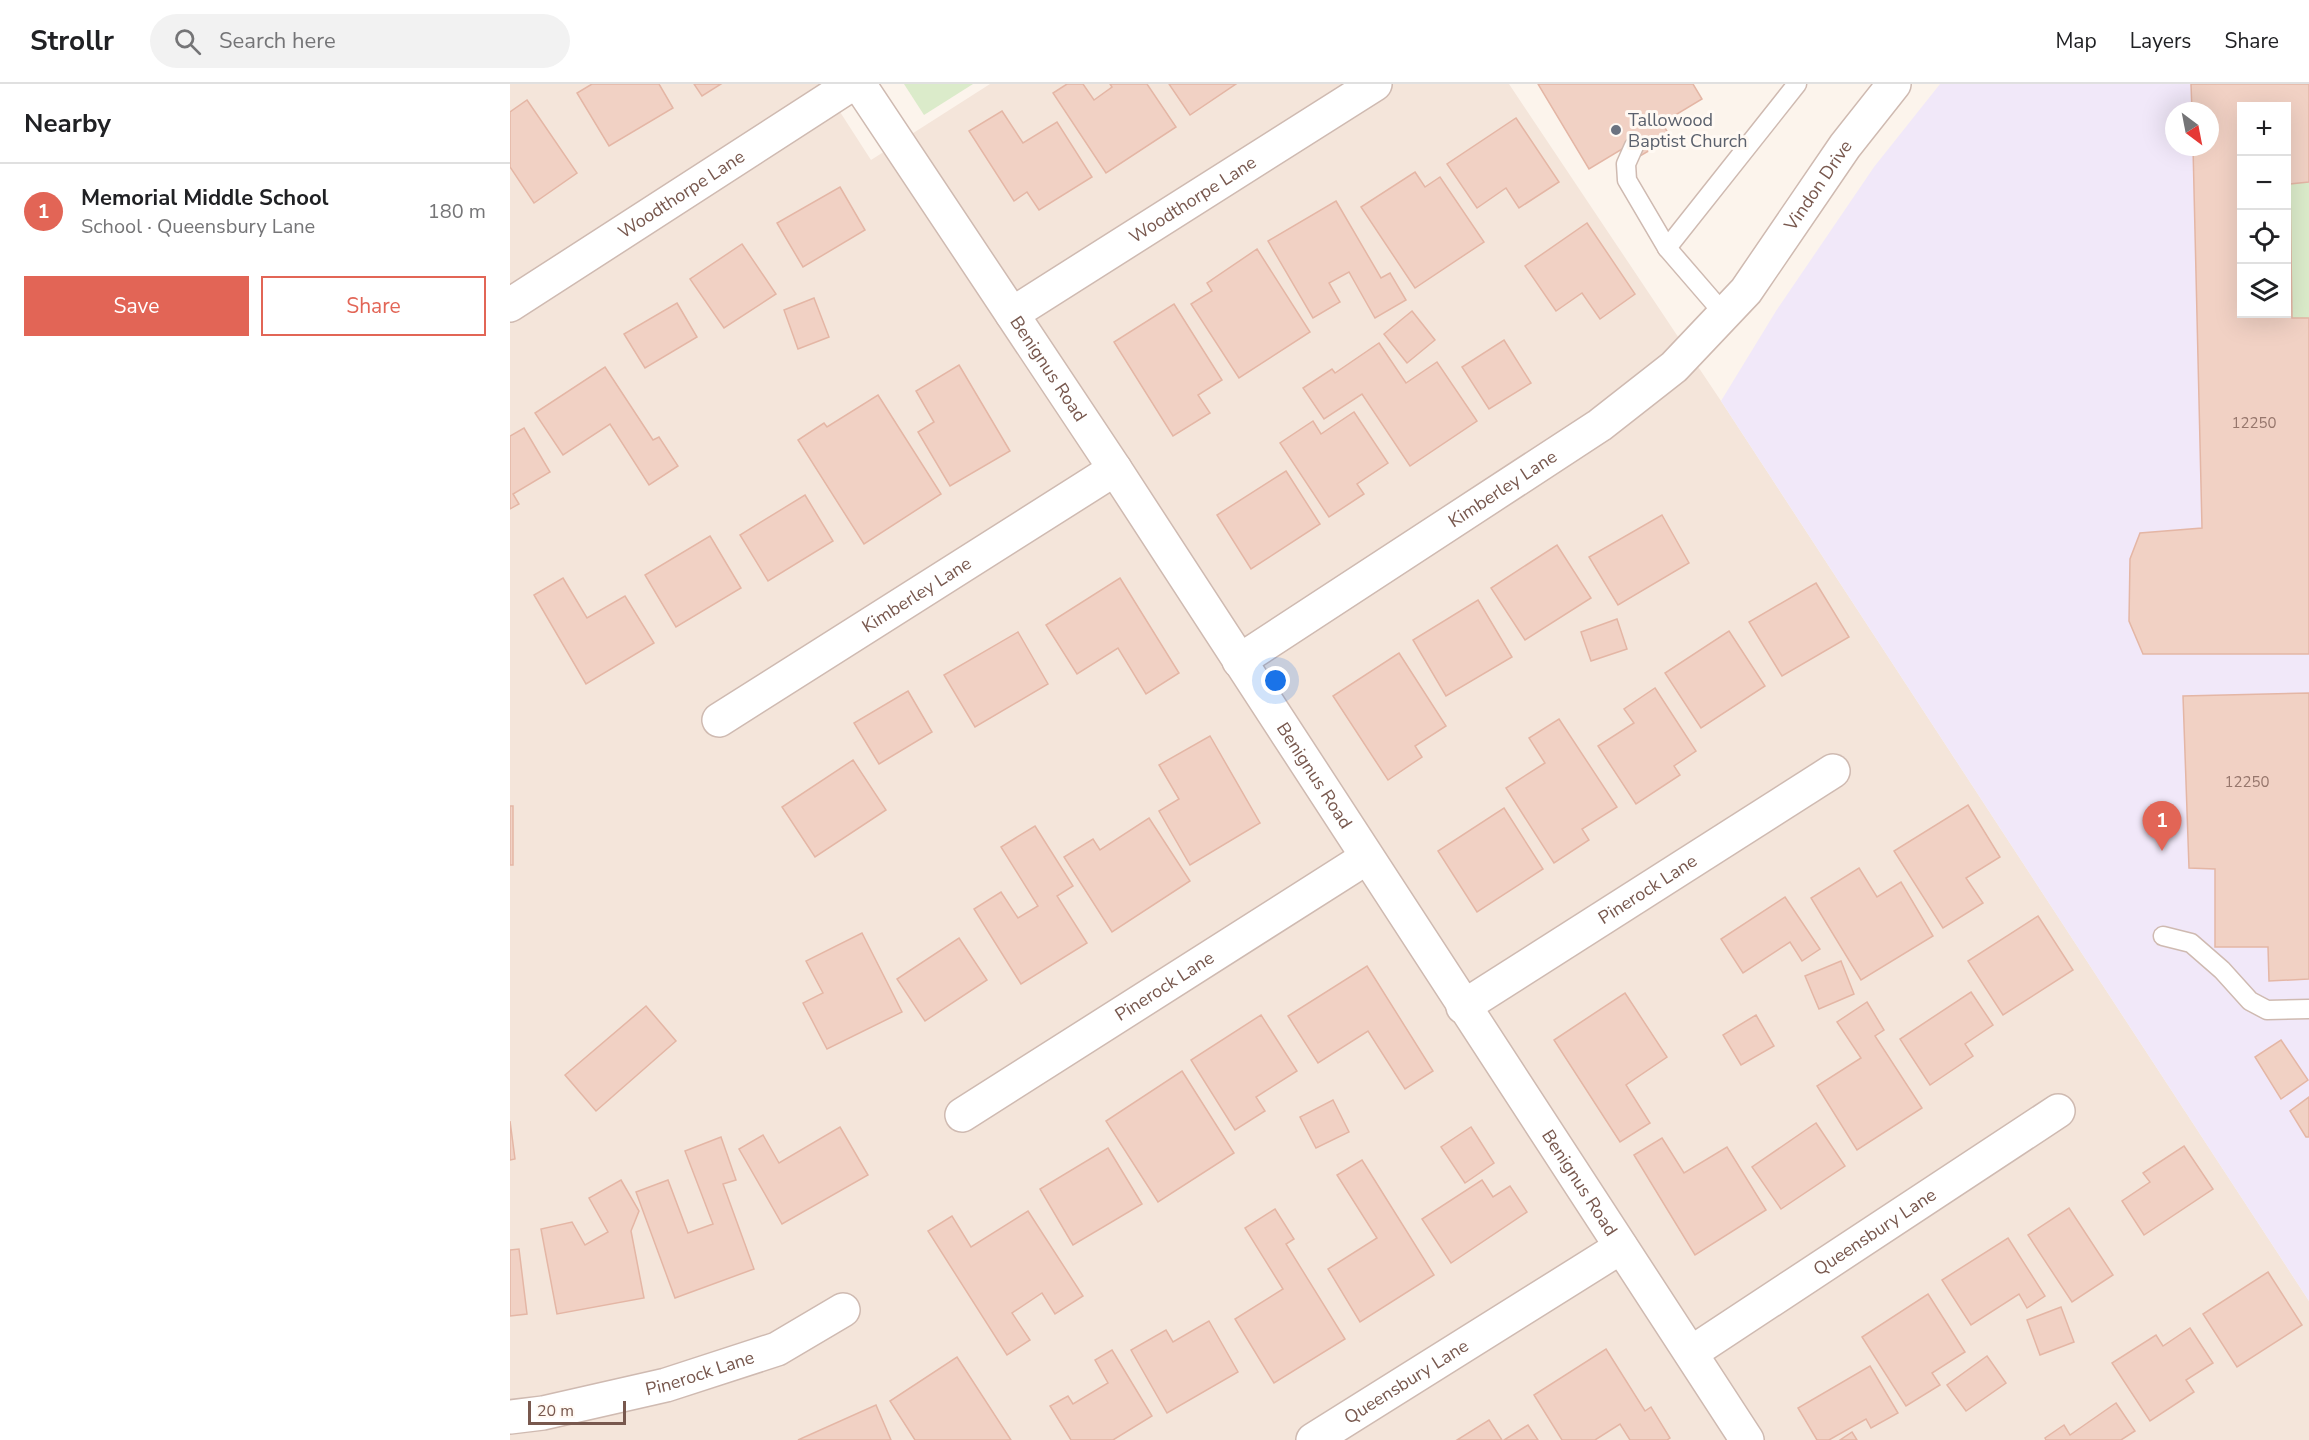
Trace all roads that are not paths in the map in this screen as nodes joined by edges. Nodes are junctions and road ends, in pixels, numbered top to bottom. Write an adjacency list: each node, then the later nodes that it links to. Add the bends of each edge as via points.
1 (852, 84): 9 (street, Woodthorpe Lane)
2 (860, 84): 10 (street, Benignus Road)
3 (1375, 84): 10 (street, Woodthorpe Lane)
4 (1797, 84): 7 (lane)
5 (1894, 84): 8 (street, Vindon Drive, via 1845,146)
6 (1634, 146): 7 (lane, via 1626,164 1627,180)
7 (1667, 248): 11 (lane)
8 (1746, 291): 11 (street, Kimberley Lane)
9 (510, 305)
10 (1012, 314): 12 (street, Benignus Road)
11 (1724, 314): 13 (street, Kimberley Lane, via 1674,367 1600,425)
12 (1115, 469): 13 (street, Benignus Road); 14 (street, Kimberley Lane)
13 (1239, 661): 16 (street, Benignus Road)
14 (719, 720)
15 (1833, 771): 18 (street, Pinerock Lane)
16 (1366, 858): 18 (street, Benignus Road); 21 (street, Pinerock Lane)
17 (2163, 936): 19 (lane, via 2191,943 2250,1001 2267,1010)
18 (1463, 1007): 22 (street, Benignus Road)
19 (2309, 1009)
20 (2058, 1111): 24 (street, Queensbury Lane)
21 (963, 1114)
22 (1621, 1247): 24 (street, Benignus Road); 26 (street, Queensbury Lane)
23 (843, 1310): 25 (street, Pinerock Lane, via 777,1349 666,1385)
24 (1691, 1353): 27 (street, Benignus Road)
25 (510, 1417)
26 (1313, 1440)
27 (1747, 1440)

